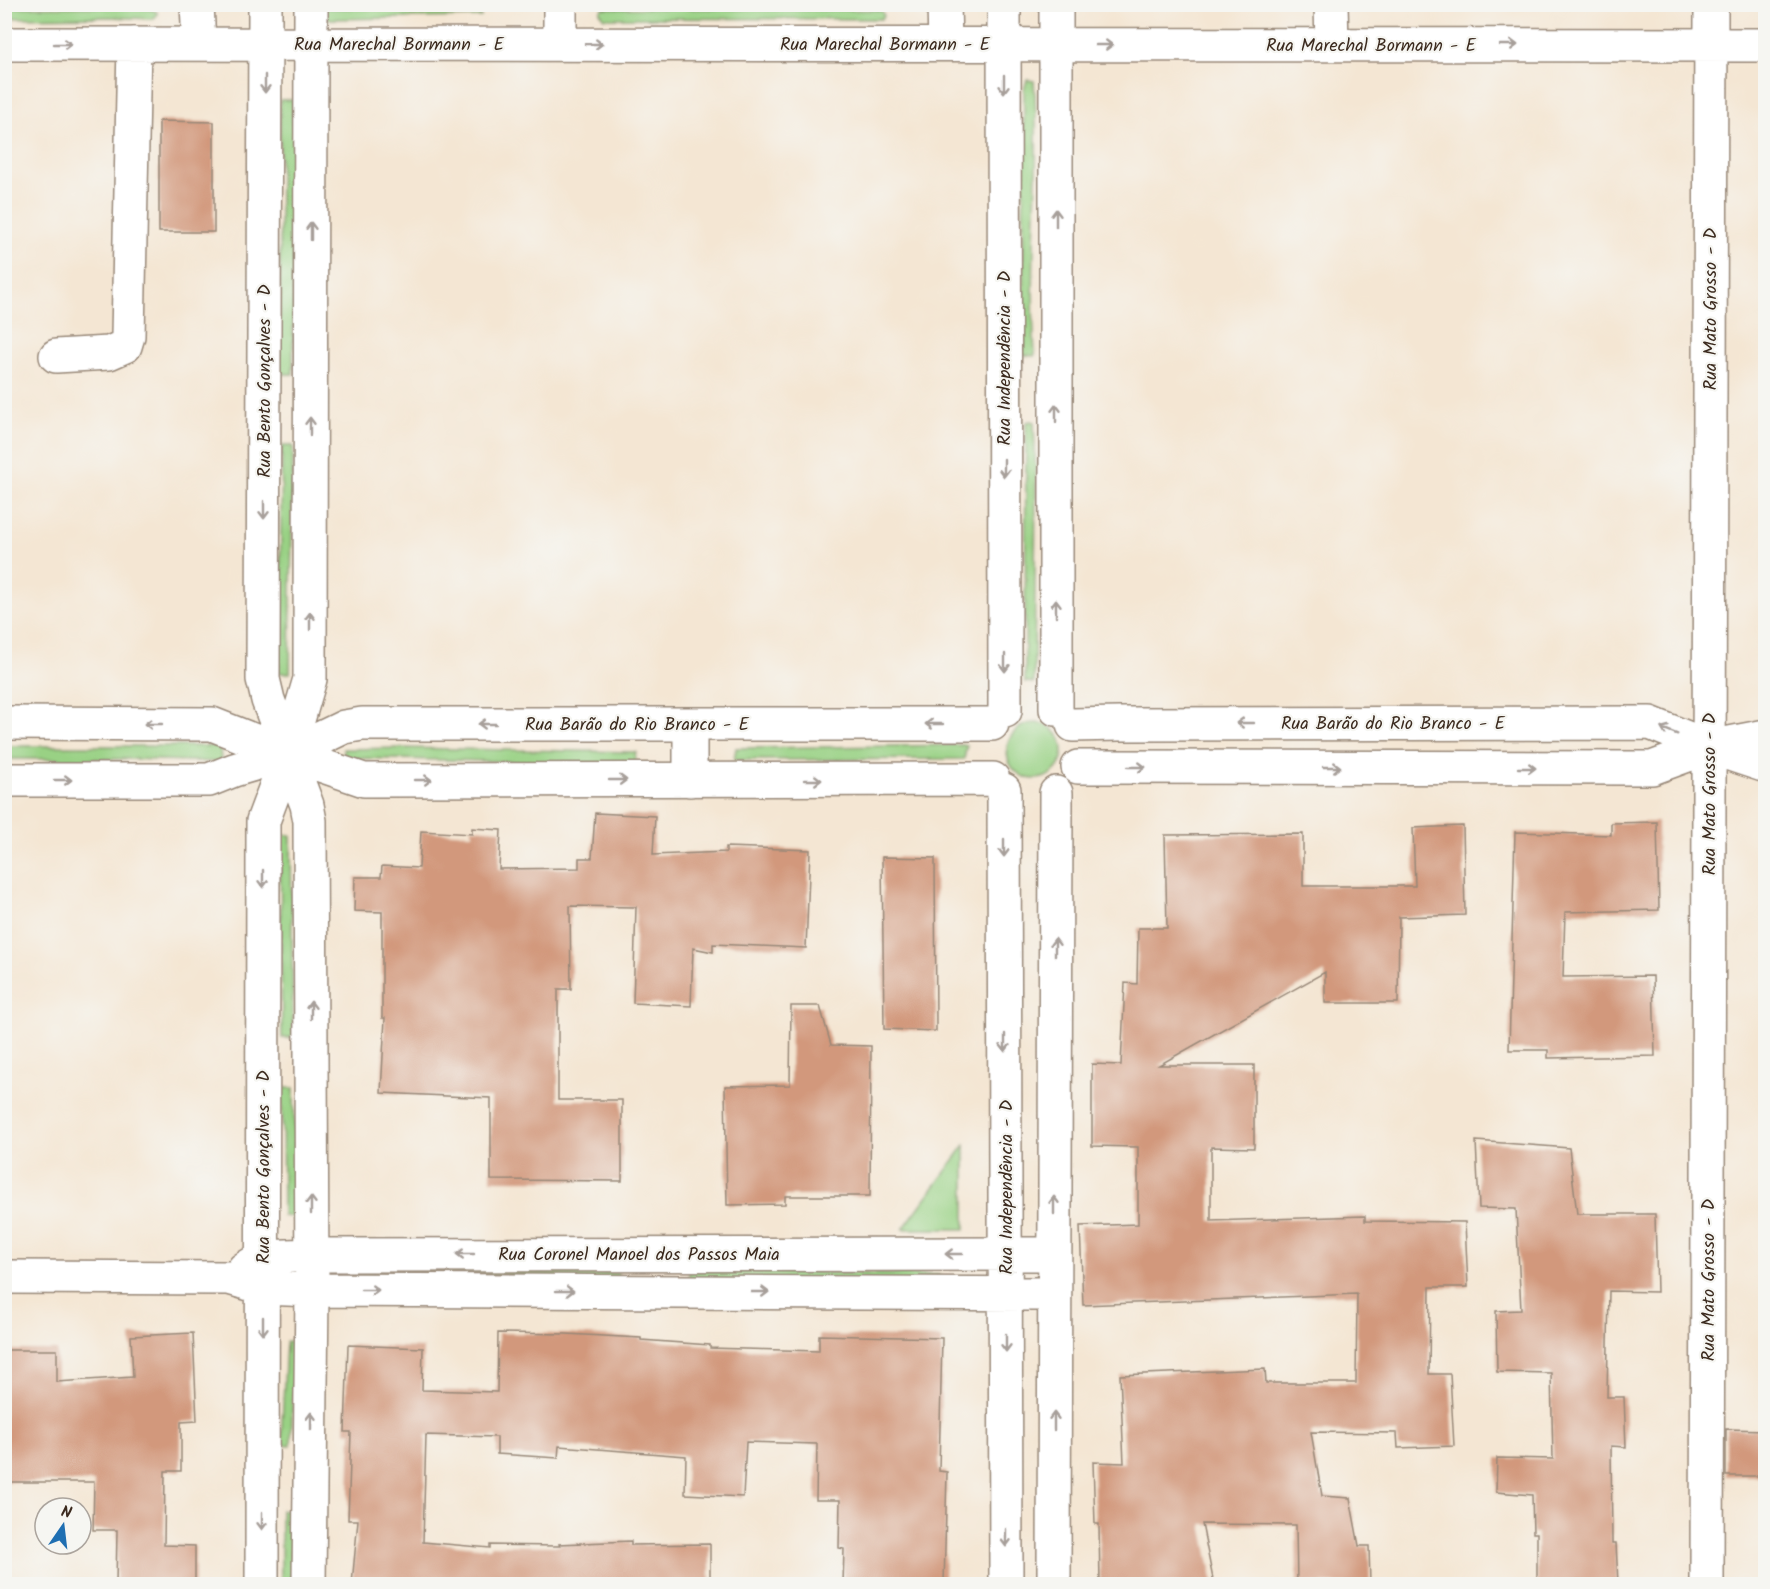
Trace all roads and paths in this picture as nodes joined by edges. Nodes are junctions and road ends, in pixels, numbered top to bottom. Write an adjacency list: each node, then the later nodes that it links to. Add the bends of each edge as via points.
1 (197, 4): 12 (street)
2 (265, 4): 13 (street, Rua Bento Gonçalves - D)
3 (311, 4): 14 (street, Rua Bento Gonçalves - D)
4 (560, 4): 15 (street)
5 (944, 4): 16 (street)
6 (1004, 4): 17 (street, Rua Independência - D)
7 (1056, 4): 18 (street)
8 (1331, 4): 19 (street)
9 (1711, 4): 20 (street, Rua Mato Grosso - D)
10 (4, 44): 11 (street, Rua Marechal Bormann - E, one-way to 11)
11 (134, 44): 12 (street, Rua Marechal Bormann - E); 22 (street, via 128,336 125,346 109,353)
12 (199, 44): 13 (street, Rua Marechal Bormann - E)
13 (265, 44): 14 (street, Rua Marechal Bormann - E); 25 (street, Rua Bento Gonçalves - D, one-way to 25)
14 (311, 44): 15 (street, Rua Marechal Bormann - E); 26 (street, Rua Bento Gonçalves - D, one-way to 14)
15 (560, 44): 16 (street, Rua Marechal Bormann - E, one-way to 16)
16 (945, 44): 17 (street, Rua Marechal Bormann - E)
17 (1004, 44): 18 (street, Rua Marechal Bormann - E); 24 (street, Rua Independência - D, one-way to 24)
18 (1056, 44): 19 (street, Rua Marechal Bormann - E, one-way to 19); 23 (street, one-way to 18)
19 (1332, 45): 20 (street, Rua Marechal Bormann - E, one-way to 20)
20 (1712, 45): 21 (street, Rua Marechal Bormann - E); 33 (street, Rua Mato Grosso - D)
21 (1766, 45)
22 (56, 356)
23 (1055, 378): 24 (street); 27 (street, one-way to 23)
24 (1004, 379): 28 (street, Rua Independência - D, one-way to 28)
25 (264, 391): 26 (street); 34 (street, Rua Bento Gonçalves - D, one-way to 34, via 263,679)
26 (310, 392): 34 (street, Rua Bento Gonçalves - D, one-way to 26, via 310,680)
27 (1065, 717): 28 (street, via 1048,705 1031,703); 30 (street, Rua Barão do Rio Branco - E, one-way to 27, via 1119,723); 36 (street, via 1080,741)
28 (999, 718): 31 (street, Rua Barão do Rio Branco - E, one-way to 31); 40 (street, via 987,734 984,746)
29 (4, 723): 34 (street, one-way to 29, via 212,724)
30 (1364, 723): 33 (street, Rua Barão do Rio Branco - E, one-way to 30, via 1650,723); 37 (street)
31 (690, 724): 34 (street, Rua Barão do Rio Branco - E, one-way to 34, via 362,724 344,727); 39 (street)
32 (1766, 736): 33 (street)
33 (1709, 747): 35 (street, Rua Barão do Rio Branco - E); 37 (street, one-way to 33, via 1652,768); 64 (street, Rua Mato Grosso - D)
34 (288, 754): 38 (street, Rua Barão do Rio Branco - E, one-way to 34, via 209,780); 39 (street, one-way to 39, via 364,780); 44 (street, Rua Bento Gonçalves - D, one-way to 34, via 310,822); 45 (street, Rua Bento Gonçalves - D, one-way to 45, via 263,821)
35 (1766, 766)
36 (1078, 767): 37 (street, one-way to 37); 41 (street, via 1070,782)
37 (1364, 768)
38 (4, 780)
39 (690, 780): 40 (street, one-way to 40)
40 (998, 784): 41 (street, via 1024,798); 42 (street, Rua Independência - D, one-way to 42)
41 (1056, 793): 43 (street, one-way to 41)
42 (1005, 991): 43 (street); 47 (street, Rua Independência - D, one-way to 47)
43 (1055, 991): 48 (street, one-way to 43)
44 (311, 1053): 45 (street); 49 (street, Rua Bento Gonçalves - D, one-way to 44)
45 (263, 1055): 50 (street, Rua Bento Gonçalves - D)
46 (667, 1254): 47 (street, Rua Coronel Manoel dos Passos Maia, one-way to 46); 49 (street, Rua Coronel Manoel dos Passos Maia, one-way to 49); 53 (street)
47 (1006, 1254): 48 (street, Rua Coronel Manoel dos Passos Maia); 54 (street, Rua Independência - D)
48 (1054, 1254): 55 (street)
49 (311, 1255): 50 (street, Rua Coronel Manoel dos Passos Maia); 52 (street, Rua Bento Gonçalves - D)
50 (263, 1272): 51 (street, via 230,1278); 52 (street, Rua Coronel Manoel dos Passos Maia); 58 (street, Rua Bento Gonçalves - D, one-way to 58)
51 (4, 1277)
52 (312, 1290): 53 (street, Rua Coronel Manoel dos Passos Maia, one-way to 53); 59 (street, Rua Bento Gonçalves - D, one-way to 52)
53 (668, 1292): 54 (street, Rua Coronel Manoel dos Passos Maia, one-way to 54)
54 (1005, 1294): 55 (street, Rua Coronel Manoel dos Passos Maia); 57 (street, Rua Independência - D, one-way to 57)
55 (1054, 1294): 56 (street, one-way to 55)
56 (1054, 1462): 57 (street); 63 (street)
57 (1006, 1463): 62 (street, Rua Independência - D, one-way to 62)
58 (262, 1469): 59 (street); 60 (street, Rua Bento Gonçalves - D, one-way to 60)
59 (310, 1470): 61 (street, Rua Bento Gonçalves - D)
60 (262, 1584)
61 (309, 1584)
62 (1006, 1584)
63 (1054, 1584)
64 (1707, 1584)

